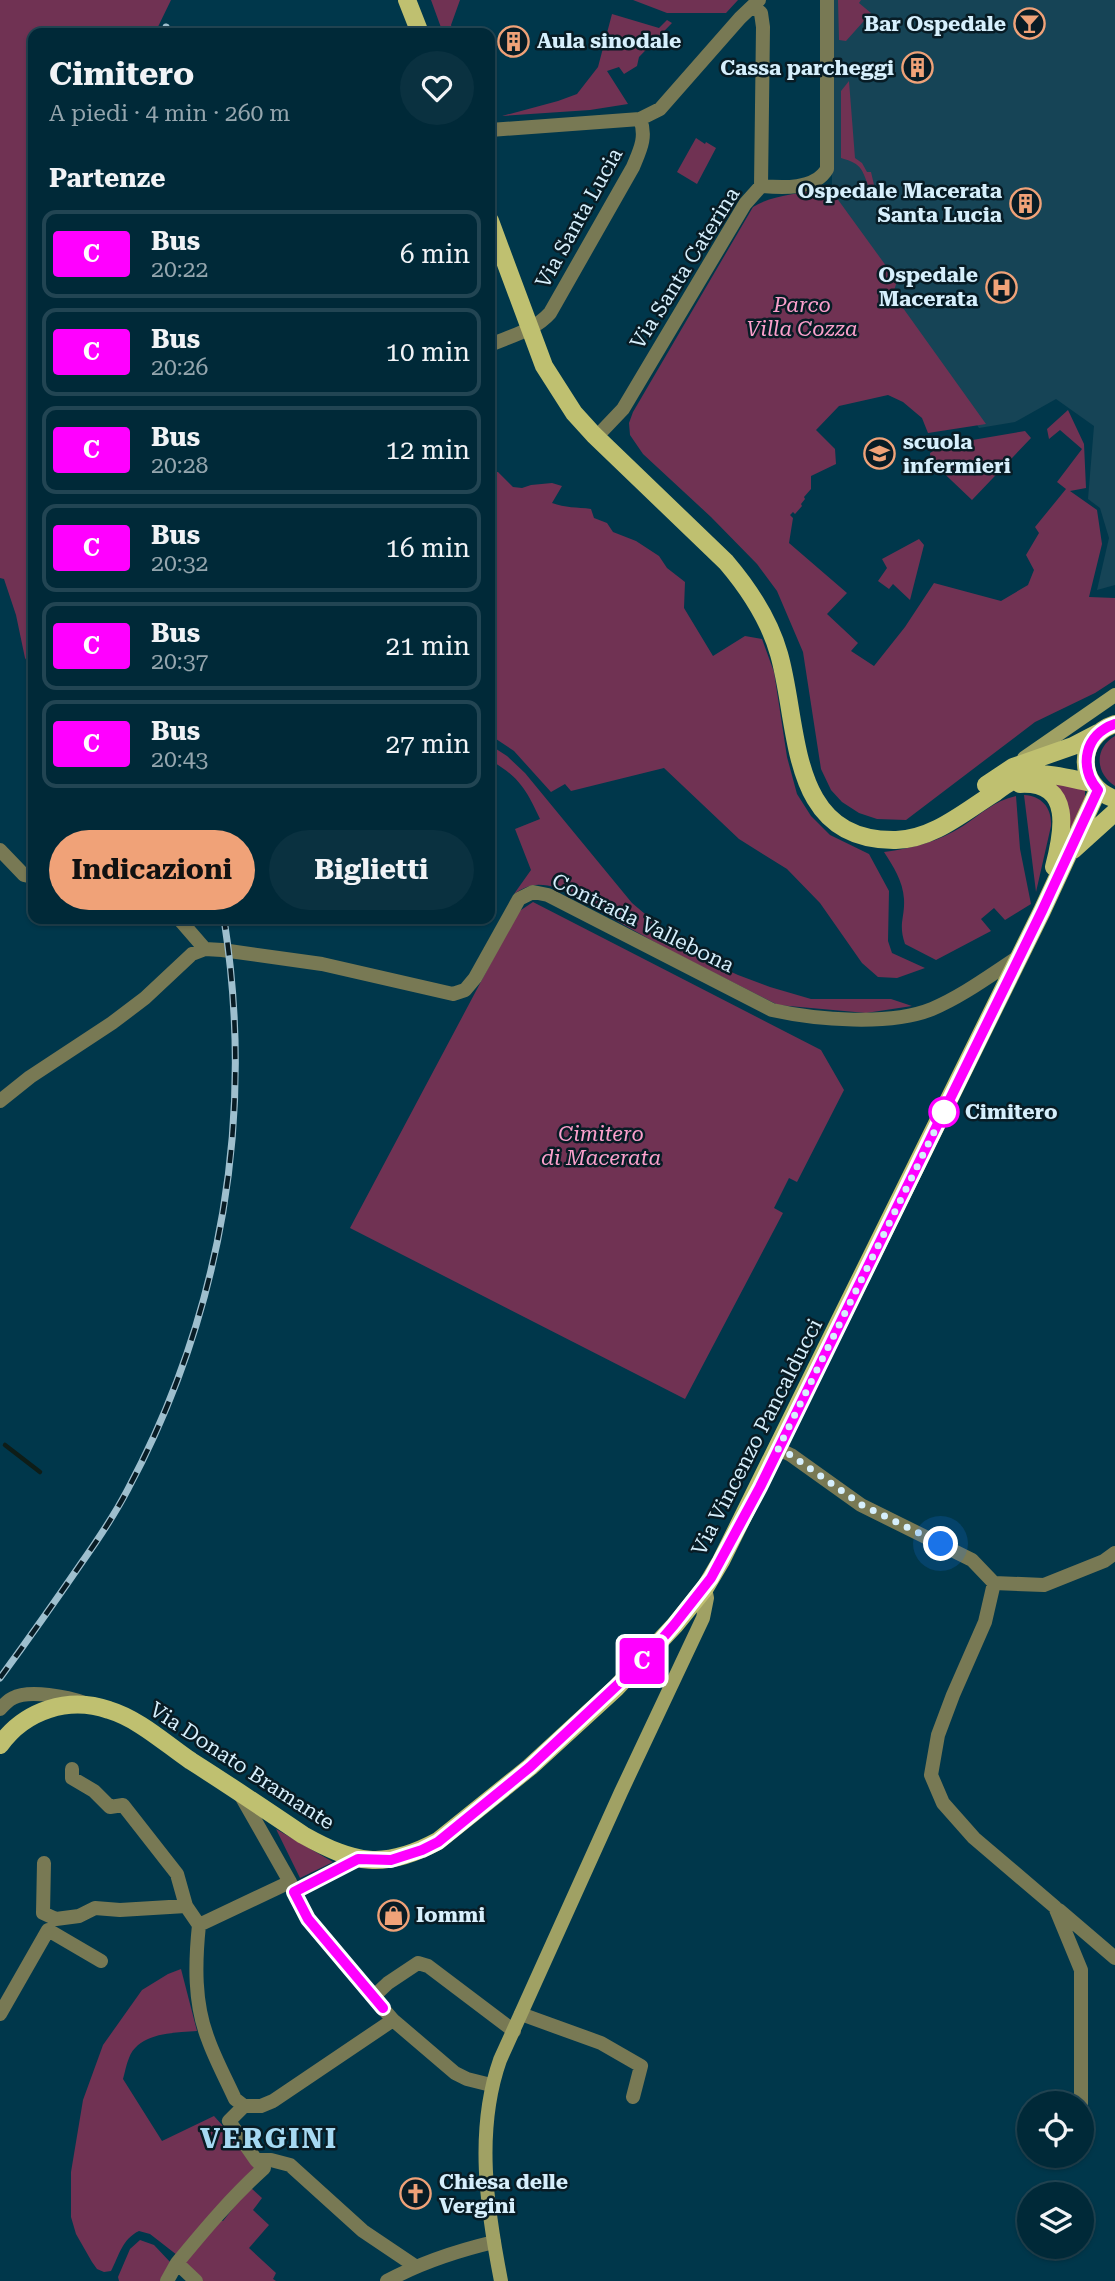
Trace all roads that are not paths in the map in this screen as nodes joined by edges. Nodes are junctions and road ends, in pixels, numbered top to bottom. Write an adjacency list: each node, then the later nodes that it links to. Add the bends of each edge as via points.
1 (407, 0): 4 (main road)
2 (827, 0): 7 (street, Via Santa Caterina, via 827,169 814,181 784,188)
3 (756, 3): 5 (street, via 660,109); 7 (street, via 763,27)
4 (418, 28)
5 (640, 119): 6 (street); 9 (street, Via Santa Lucia, via 643,145 633,167 558,300 543,321)
6 (495, 130)
7 (761, 186): 11 (street, Via Santa Caterina, via 745,204 623,409)
8 (495, 234): 9 (main road)
9 (530, 328): 10 (street); 11 (main road, via 557,375); 11 (main road, via 544,366 574,413)
10 (495, 343)
11 (602, 436): 20 (main road, via 726,562 761,611 779,655 801,769 828,815 852,832 876,838)
12 (1115, 695): 15 (main road)
13 (1115, 724): 14 (main road)
14 (1098, 733): 15 (main road); 17 (main road, via 1087,752 1087,774)
15 (1013, 766): 20 (main road)
16 (1006, 785): 17 (main road, via 1026,775 1043,774); 20 (main road, via 923,835); 24 (main road, via 1041,785 1061,809 1063,826)
17 (1095, 787): 18 (main road); 22 (main road, Via Vincenzo Pancalducci)
18 (1115, 799)
19 (1115, 812): 22 (main road, Via Vincenzo Pancalducci)
20 (905, 835)
21 (0, 850): 23 (street)
22 (1068, 855): 24 (main road, Via Vincenzo Pancalducci)
23 (28, 875)
24 (1042, 911): 27 (main road, Via Vincenzo Pancalducci)
25 (183, 924): 26 (street)
26 (205, 949): 27 (street, Contrada Vallebona, via 322,964 453,994 465,990 475,978 519,899 533,892 548,895 772,1010 824,1018 910,1016 951,999); 28 (street, via 192,954 112,1023)
27 (1020, 956): 29 (main road, Via Vincenzo Pancalducci)
28 (0, 1101)
29 (778, 1449): 31 (street, via 862,1505 972,1560); 32 (main road, Via Vincenzo Pancalducci)
30 (1115, 1553): 31 (street, via 1044,1585)
31 (994, 1583): 42 (street, via 985,1622 938,1735 931,1775 943,1803 974,1838)
32 (705, 1588): 38 (main road, Via Donato Bramante, via 616,1688 438,1842 391,1860); 48 (main road, Via Vincenzo Pancalducci, via 708,1598 703,1618)
33 (93, 1706): 34 (street, via 44,1694 14,1696); 35 (main road, Via Donato Bramante, via 65,1705 35,1714); 37 (main road, Via Donato Bramante, via 112,1710 141,1726)
34 (0, 1709)
35 (0, 1745)
36 (72, 1769): 41 (street, via 72,1778 110,1807 123,1805 177,1874)
37 (239, 1792): 38 (main road, Via Donato Bramante, via 303,1835); 40 (street)
38 (358, 1859): 40 (street)
39 (44, 1863): 41 (street, via 43,1913 56,1919 95,1908)
40 (292, 1887): 43 (street); 46 (street, via 308,1919)
41 (187, 1906): 43 (street)
42 (1055, 1907): 44 (street); 52 (street, via 1081,1970)
43 (199, 1925): 54 (street, via 195,1966 207,2037 235,2099)
44 (1115, 1958)
45 (101, 1961): 47 (street, via 48,1930)
46 (373, 1997): 49 (street); 50 (street, via 418,1963)
47 (0, 2014)
48 (521, 2014): 50 (main road, Via Vincenzo Pancalducci); 53 (street, via 601,2043 641,2066)
49 (393, 2020): 51 (street, via 455,2073); 54 (street, via 273,2101)
50 (514, 2031): 51 (main road, Via Vincenzo Pancalducci)
51 (491, 2085): 56 (main road, Via Vincenzo Pancalducci, via 485,2166)
52 (1081, 2091)
53 (633, 2097)
54 (244, 2106): 55 (street, via 229,2121)
55 (260, 2164): 57 (street); 58 (street, via 271,2160 290,2165 363,2231)
56 (494, 2242): 58 (street); 62 (main road, Via Vincenzo Pancalducci)
57 (177, 2263): 59 (street); 60 (street)
58 (415, 2266): 61 (street)
59 (167, 2281)
60 (196, 2281)
61 (387, 2281)
62 (501, 2281)

